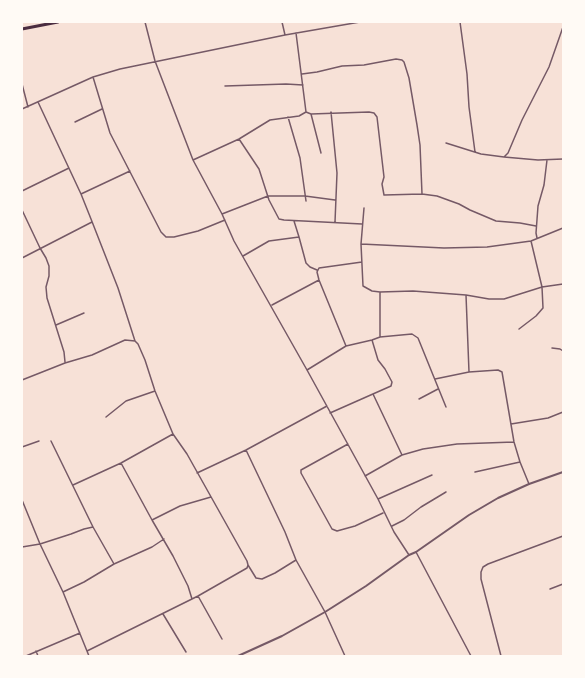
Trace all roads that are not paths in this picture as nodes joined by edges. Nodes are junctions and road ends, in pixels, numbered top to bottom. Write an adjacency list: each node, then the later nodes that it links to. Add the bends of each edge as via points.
1 (58, 22): 7 (highway)
2 (145, 22): 10 (street)
3 (282, 22): 9 (street)
4 (360, 22): 8 (street)
5 (460, 22): 27 (street)
6 (563, 27): 29 (street, via 549,67)
7 (22, 29)
8 (296, 33): 9 (street); 11 (street)
9 (285, 35): 10 (street)
10 (155, 61): 12 (street); 31 (street)
11 (302, 74): 14 (street); 37 (street, via 342,66 402,60 409,78 420,145)
12 (93, 77): 16 (street); 19 (street)
13 (22, 84): 17 (street)
14 (303, 85): 15 (street); 20 (street)
15 (225, 86)
16 (38, 102): 17 (street); 33 (street)
17 (28, 107): 18 (street)
18 (22, 109)
19 (102, 110): 24 (street); 34 (street, via 110,133)
20 (306, 112): 22 (street); 23 (street)
21 (331, 112): 22 (street); 37 (street, via 374,113 377,117 384,177 383,192 387,195); 40 (street, via 337,172)
22 (311, 114): 28 (street)
23 (288, 117): 25 (street, via 270,120); 39 (street, via 300,158)
24 (75, 122)
25 (239, 139): 31 (street); 38 (street, via 259,169)
26 (446, 143): 27 (street)
27 (475, 152): 29 (street)
28 (321, 153)
29 (504, 157): 32 (street)
30 (563, 159): 32 (street)
31 (193, 160): 44 (street)
32 (547, 160): 50 (street)
33 (68, 168): 35 (street); 36 (street)
34 (130, 171): 36 (street); 45 (street, via 166,237 198,231)
35 (22, 191)
36 (81, 194): 47 (street)
37 (422, 194): 50 (street, via 449,200 496,221)
38 (268, 196): 39 (street); 44 (street); 46 (street, via 279,219)
39 (305, 196): 40 (street); 41 (street)
40 (335, 200): 48 (street)
41 (306, 201)
42 (364, 208): 49 (street)
43 (22, 210): 56 (street)
44 (222, 214): 45 (street)
45 (225, 220): 57 (street)
46 (294, 220): 48 (street); 52 (street)
47 (92, 222): 56 (street); 72 (street, via 118,288)
48 (335, 223): 49 (street)
49 (362, 224): 55 (street)
50 (536, 226): 53 (street)
51 (563, 228): 53 (street)
52 (299, 237): 57 (street, via 269,241); 60 (street, via 306,263)
53 (537, 239): 54 (street)
54 (531, 241): 55 (street, via 488,247 451,248); 63 (street)
55 (361, 244): 59 (street)
56 (40, 248): 58 (street); 68 (street, via 49,266 47,298)
57 (243, 256): 66 (street)
58 (22, 258)
59 (362, 262): 60 (street); 64 (street, via 363,286)
60 (317, 270): 61 (street)
61 (318, 280): 66 (street); 73 (street)
62 (563, 284): 63 (street)
63 (542, 287): 65 (street, via 504,299); 69 (street, via 543,308)
64 (380, 292): 65 (street, via 413,291); 70 (street)
65 (466, 295): 78 (street)
66 (272, 305): 77 (street)
67 (84, 313): 68 (street)
68 (56, 325): 76 (street)
69 (519, 329)
70 (380, 336): 71 (street); 80 (street, via 412,334 418,338)
71 (372, 340): 73 (street); 84 (street, via 378,360 392,382 389,388)
72 (135, 341): 76 (street, via 124,340 92,355); 83 (street, via 145,360)
73 (346, 346): 77 (street)
74 (552, 348): 75 (street)
75 (563, 351)
76 (65, 363): 81 (street)
77 (308, 370): 86 (street)
78 (469, 372): 80 (street); 91 (street, via 502,372)
79 (22, 376): 81 (street)
80 (435, 379): 82 (street)
81 (23, 380)
82 (438, 389): 85 (street); 87 (street)
83 (155, 391): 90 (street, via 126,401); 92 (street)
84 (373, 394): 88 (street); 99 (street)
85 (419, 399)
86 (327, 406): 88 (street); 98 (street)
87 (446, 407)
88 (330, 412): 96 (street)
89 (563, 412): 91 (street, via 548,418)
90 (106, 417)
91 (511, 424): 95 (street)
92 (173, 434): 101 (street); 104 (street)
93 (39, 440): 97 (street)
94 (51, 441): 108 (street)
95 (514, 442): 99 (street, via 457,444); 100 (street)
96 (348, 444): 106 (street); 113 (street, via 301,470 301,473 332,529 338,531 355,526)
97 (22, 447)
98 (246, 450): 104 (street); 123 (street)
99 (402, 455): 106 (street)
100 (520, 462): 102 (street); 107 (street)
101 (121, 463): 108 (street); 114 (street)
102 (475, 472)
103 (563, 472): 107 (street)
104 (197, 473): 110 (street)
105 (432, 475): 111 (street)
106 (365, 476): 111 (street)
107 (529, 484): 121 (street, via 469,515)
108 (73, 485): 116 (street)
109 (446, 492): 115 (street)
110 (211, 498): 114 (street, via 180,506); 125 (street)
111 (378, 499): 113 (street)
112 (22, 500): 119 (street)
113 (384, 513): 115 (street)
114 (152, 520): 118 (street)
115 (392, 526): 122 (street)
116 (93, 527): 119 (street); 124 (street)
117 (563, 536): 144 (street, via 483,567 481,579)
118 (164, 539): 124 (street); 130 (street)
119 (40, 544): 120 (street); 128 (street)
120 (22, 547)
121 (416, 552): 122 (street); 143 (street)
122 (409, 555): 131 (street)
123 (296, 560): 125 (street, via 262,579 256,578); 131 (street)
124 (114, 564): 128 (street)
125 (248, 565): 129 (street, via 247,568)
126 (563, 584): 127 (street)
127 (550, 588)
128 (63, 592): 133 (street)
129 (198, 596): 130 (street); 134 (street)
130 (192, 599): 132 (street)
131 (325, 612): 141 (street); 142 (street)
132 (163, 614): 136 (street); 137 (street)
133 (80, 633): 135 (street); 136 (street)
134 (222, 639)
135 (36, 651): 138 (street); 139 (street)
136 (87, 651): 140 (street)
137 (186, 652)
138 (26, 656)
139 (38, 656)
140 (89, 656)
141 (239, 656)
142 (345, 656)
143 (471, 656)
144 (501, 656)

